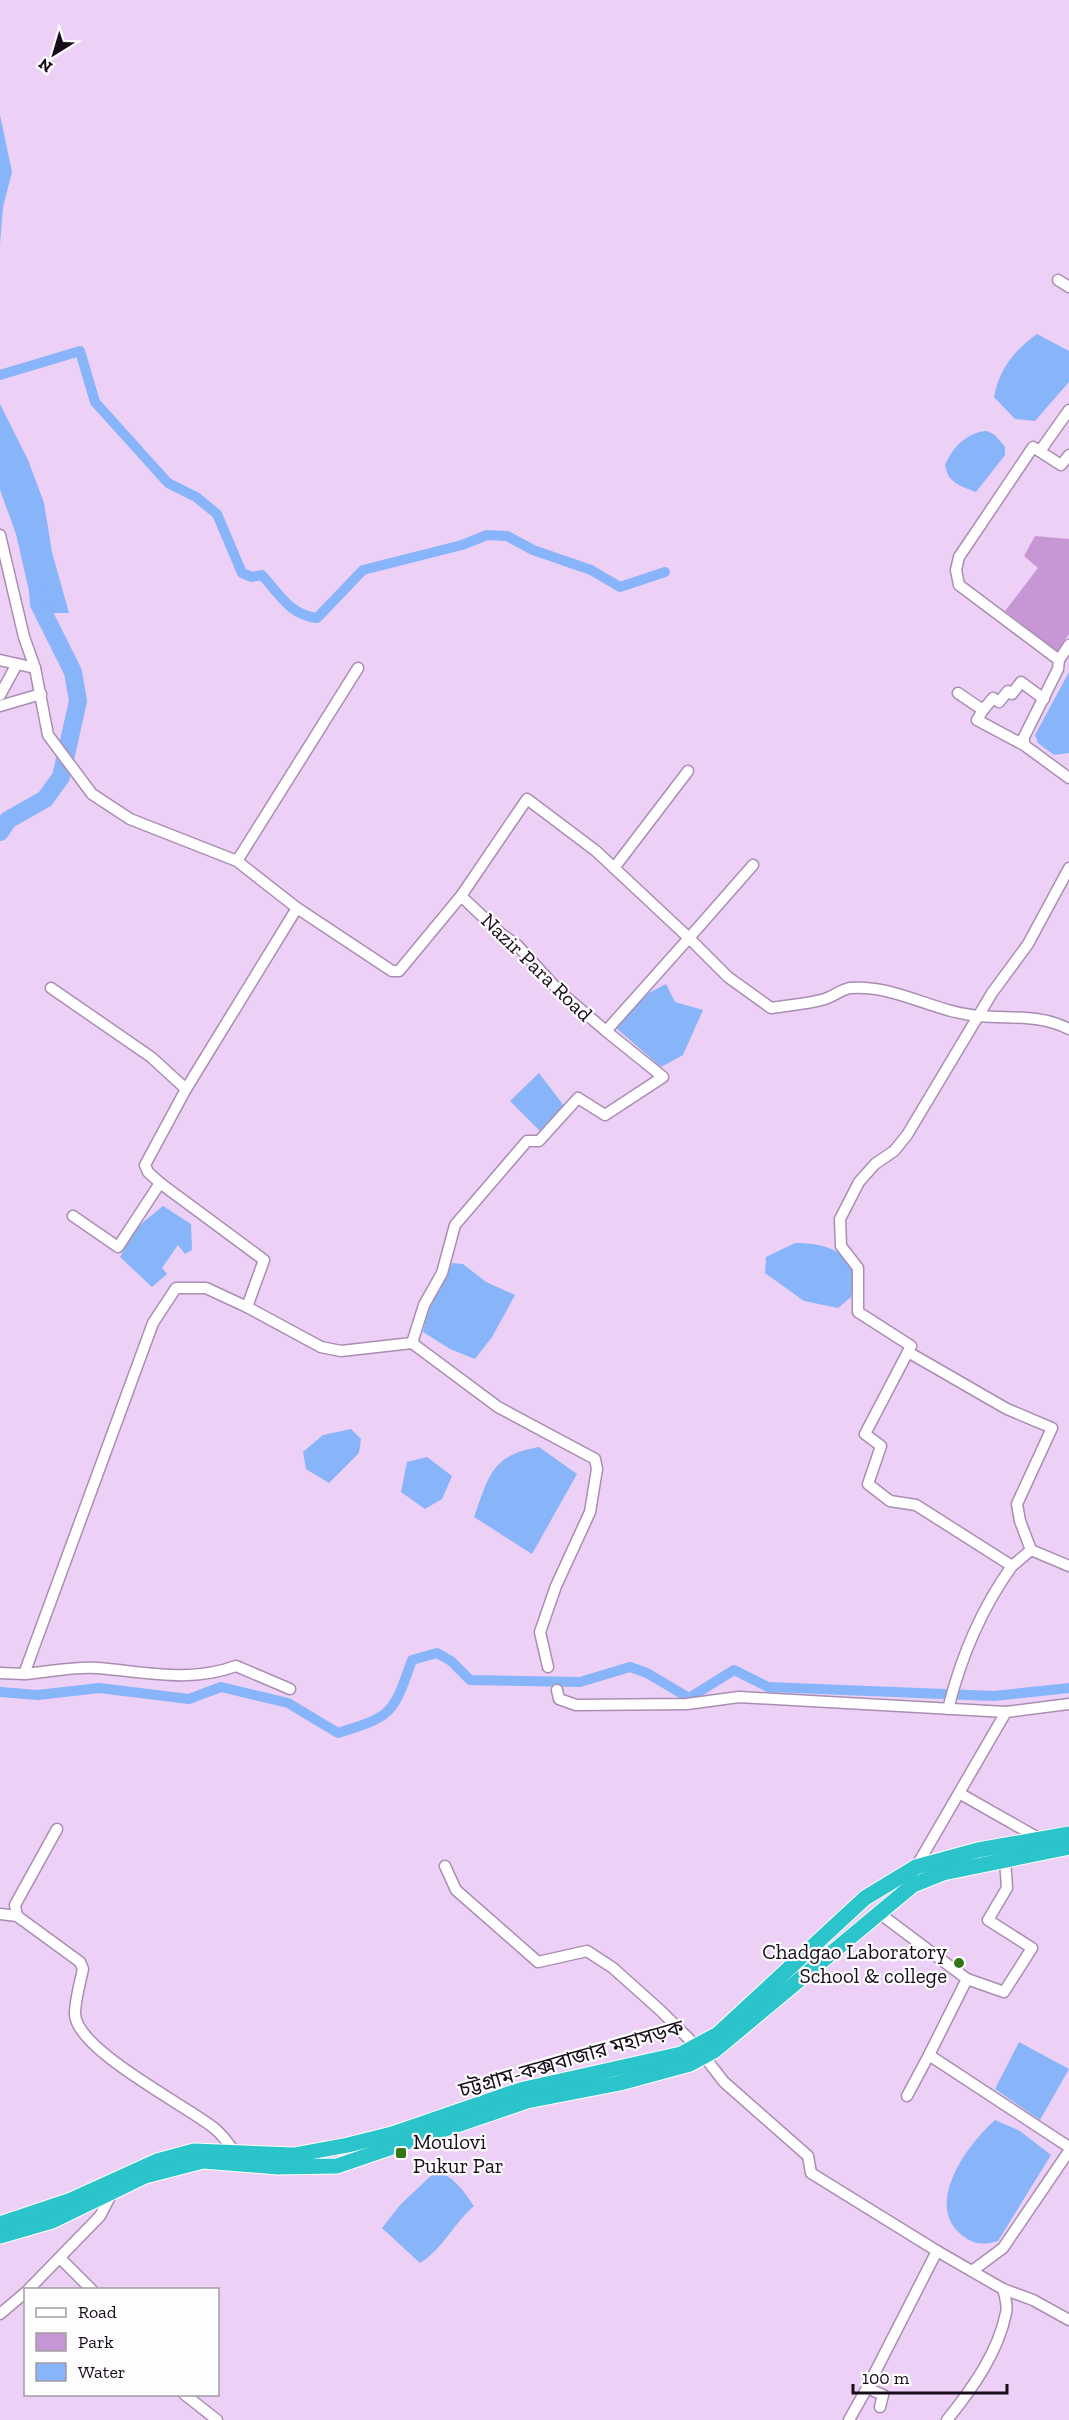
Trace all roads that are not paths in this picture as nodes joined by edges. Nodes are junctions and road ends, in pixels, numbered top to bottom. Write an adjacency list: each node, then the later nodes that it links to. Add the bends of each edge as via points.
1 (1058, 280): 2 (street)
2 (1069, 288)
3 (1069, 410): 4 (street)
4 (1040, 451): 5 (street, via 1061,465); 9 (street, via 1033,447 959,557 956,570 958,585)
5 (1069, 455)
6 (0, 535): 11 (street)
7 (1069, 645): 9 (street)
8 (0, 660): 10 (street)
9 (1059, 660): 16 (street)
10 (17, 664): 11 (street); 15 (street)
11 (35, 668): 13 (street)
12 (358, 668): 22 (street)
13 (41, 693): 17 (street); 22 (street, Nazir Para Road, via 48,735 95,797 130,819)
14 (958, 693): 18 (street)
15 (0, 695)
16 (1044, 699): 18 (street, via 1021,682 1012,694 1008,691 999,702 993,698); 19 (street, via 1024,737)
17 (0, 706)
18 (983, 710): 19 (street, via 977,720)
19 (1024, 745): 21 (street)
20 (688, 771): 24 (street)
21 (1069, 778)
22 (237, 861): 27 (street, Nazir Para Road)
23 (753, 865): 28 (street, Nazir Para Road)
24 (614, 868): 26 (street, via 527,799); 28 (street)
25 (1069, 868): 30 (street, via 1028,944)
26 (461, 896): 27 (street, Nazir Para Road, via 396,973); 32 (street, Nazir Para Road)
27 (297, 908): 33 (street)
28 (689, 938): 30 (street, via 728,977 771,1008 826,998 849,988 889,991); 32 (street, Nazir Para Road)
29 (51, 988): 33 (street, via 151,1057)
30 (979, 1017): 31 (street, via 1038,1018); 38 (street, via 907,1135 859,1182 840,1219 841,1246 858,1268 858,1312 911,1346)
31 (1069, 1029)
32 (606, 1031): 37 (street, via 663,1077 605,1115 578,1098 539,1141 526,1141 455,1225 442,1273 424,1305)
33 (186, 1089): 34 (street, via 145,1165)
34 (160, 1183): 35 (street, via 118,1247); 36 (street, via 264,1260)
35 (73, 1216)
36 (248, 1307): 37 (street, via 321,1347 341,1352); 44 (street, via 206,1288 176,1288 153,1323)
37 (412, 1344): 42 (street, via 498,1407 595,1459 590,1512 540,1632)
38 (908, 1352): 39 (street, via 1007,1408 1052,1428 1017,1504); 40 (street, via 865,1434 881,1446 868,1484 890,1501 916,1505)
39 (1031, 1550): 40 (street); 41 (street)
40 (1012, 1566): 48 (street, via 991,1596 954,1683)
41 (1069, 1566)
42 (548, 1666)
43 (0, 1673): 44 (street)
44 (24, 1674): 45 (street, via 96,1667 174,1676 213,1674 236,1666)
45 (290, 1689)
46 (557, 1690): 48 (street, via 559,1699 576,1705 687,1704 739,1697)
47 (1069, 1704): 49 (street)
48 (948, 1709): 49 (street)
49 (1006, 1712): 50 (street)
50 (959, 1792): 53 (street); 57 (street)
51 (57, 1829): 60 (street, via 15,1905)
52 (1069, 1834): 53 (highway, চট্টগ্রাম-কক্সবাজার মহাসড়ক)
53 (1040, 1839): 57 (highway, চট্টগ্রাম-কক্সবাজার মহাসড়ক)
54 (1069, 1847): 55 (highway)
55 (1005, 1860): 59 (highway, via 943,1873 913,1885); 61 (street, via 1007,1888 988,1920 1032,1948 1004,1992)
56 (445, 1866): 62 (street, via 456,1890 538,1962 587,1951 598,1956)
57 (916, 1867): 62 (highway, চট্টগ্রাম-কক্সবাজার মহাসড়ক, via 865,1898)
58 (0, 1914): 60 (street)
59 (879, 1914): 61 (street); 62 (highway, via 714,2051)
60 (16, 1916): 66 (street, via 80,1962 83,1969 75,2015 81,2031 103,2052 214,2128)
61 (967, 1979): 63 (street)
62 (700, 2051): 66 (highway, চট্টগ্রাম-কক্সবাজার মহাসড়ক, via 520,2090 348,2145 294,2155); 68 (highway, via 690,2064 620,2083 527,2101 337,2166 278,2167 203,2161 145,2176); 71 (street, via 724,2082 808,2156 811,2173)
63 (929, 2055): 64 (street); 65 (street)
64 (907, 2097)
65 (1069, 2149): 73 (street, via 1003,2248)
66 (235, 2152): 67 (highway, চট্টগ্রাম-কক্সবাজার মহাসড়ক, via 194,2151)
67 (119, 2177): 68 (street); 69 (highway, চট্টগ্রাম-কক্সবাজার মহাসড়ক, via 71,2200)
68 (111, 2193): 70 (highway, via 51,2221); 72 (street, via 100,2216)
69 (0, 2224)
70 (0, 2236)
71 (937, 2252): 73 (street); 80 (street)
72 (60, 2258): 74 (street); 75 (street)
73 (972, 2271): 76 (street)
74 (29, 2288)
75 (91, 2288)
76 (1003, 2289): 79 (street); 85 (street, via 1007,2310 995,2346 973,2387)
77 (24, 2293): 78 (street)
78 (0, 2314)
79 (1069, 2320)
80 (867, 2388): 82 (street, via 883,2395); 84 (street)
81 (187, 2396): 83 (street)
82 (879, 2407)
83 (217, 2420)
84 (849, 2420)
85 (947, 2420)

